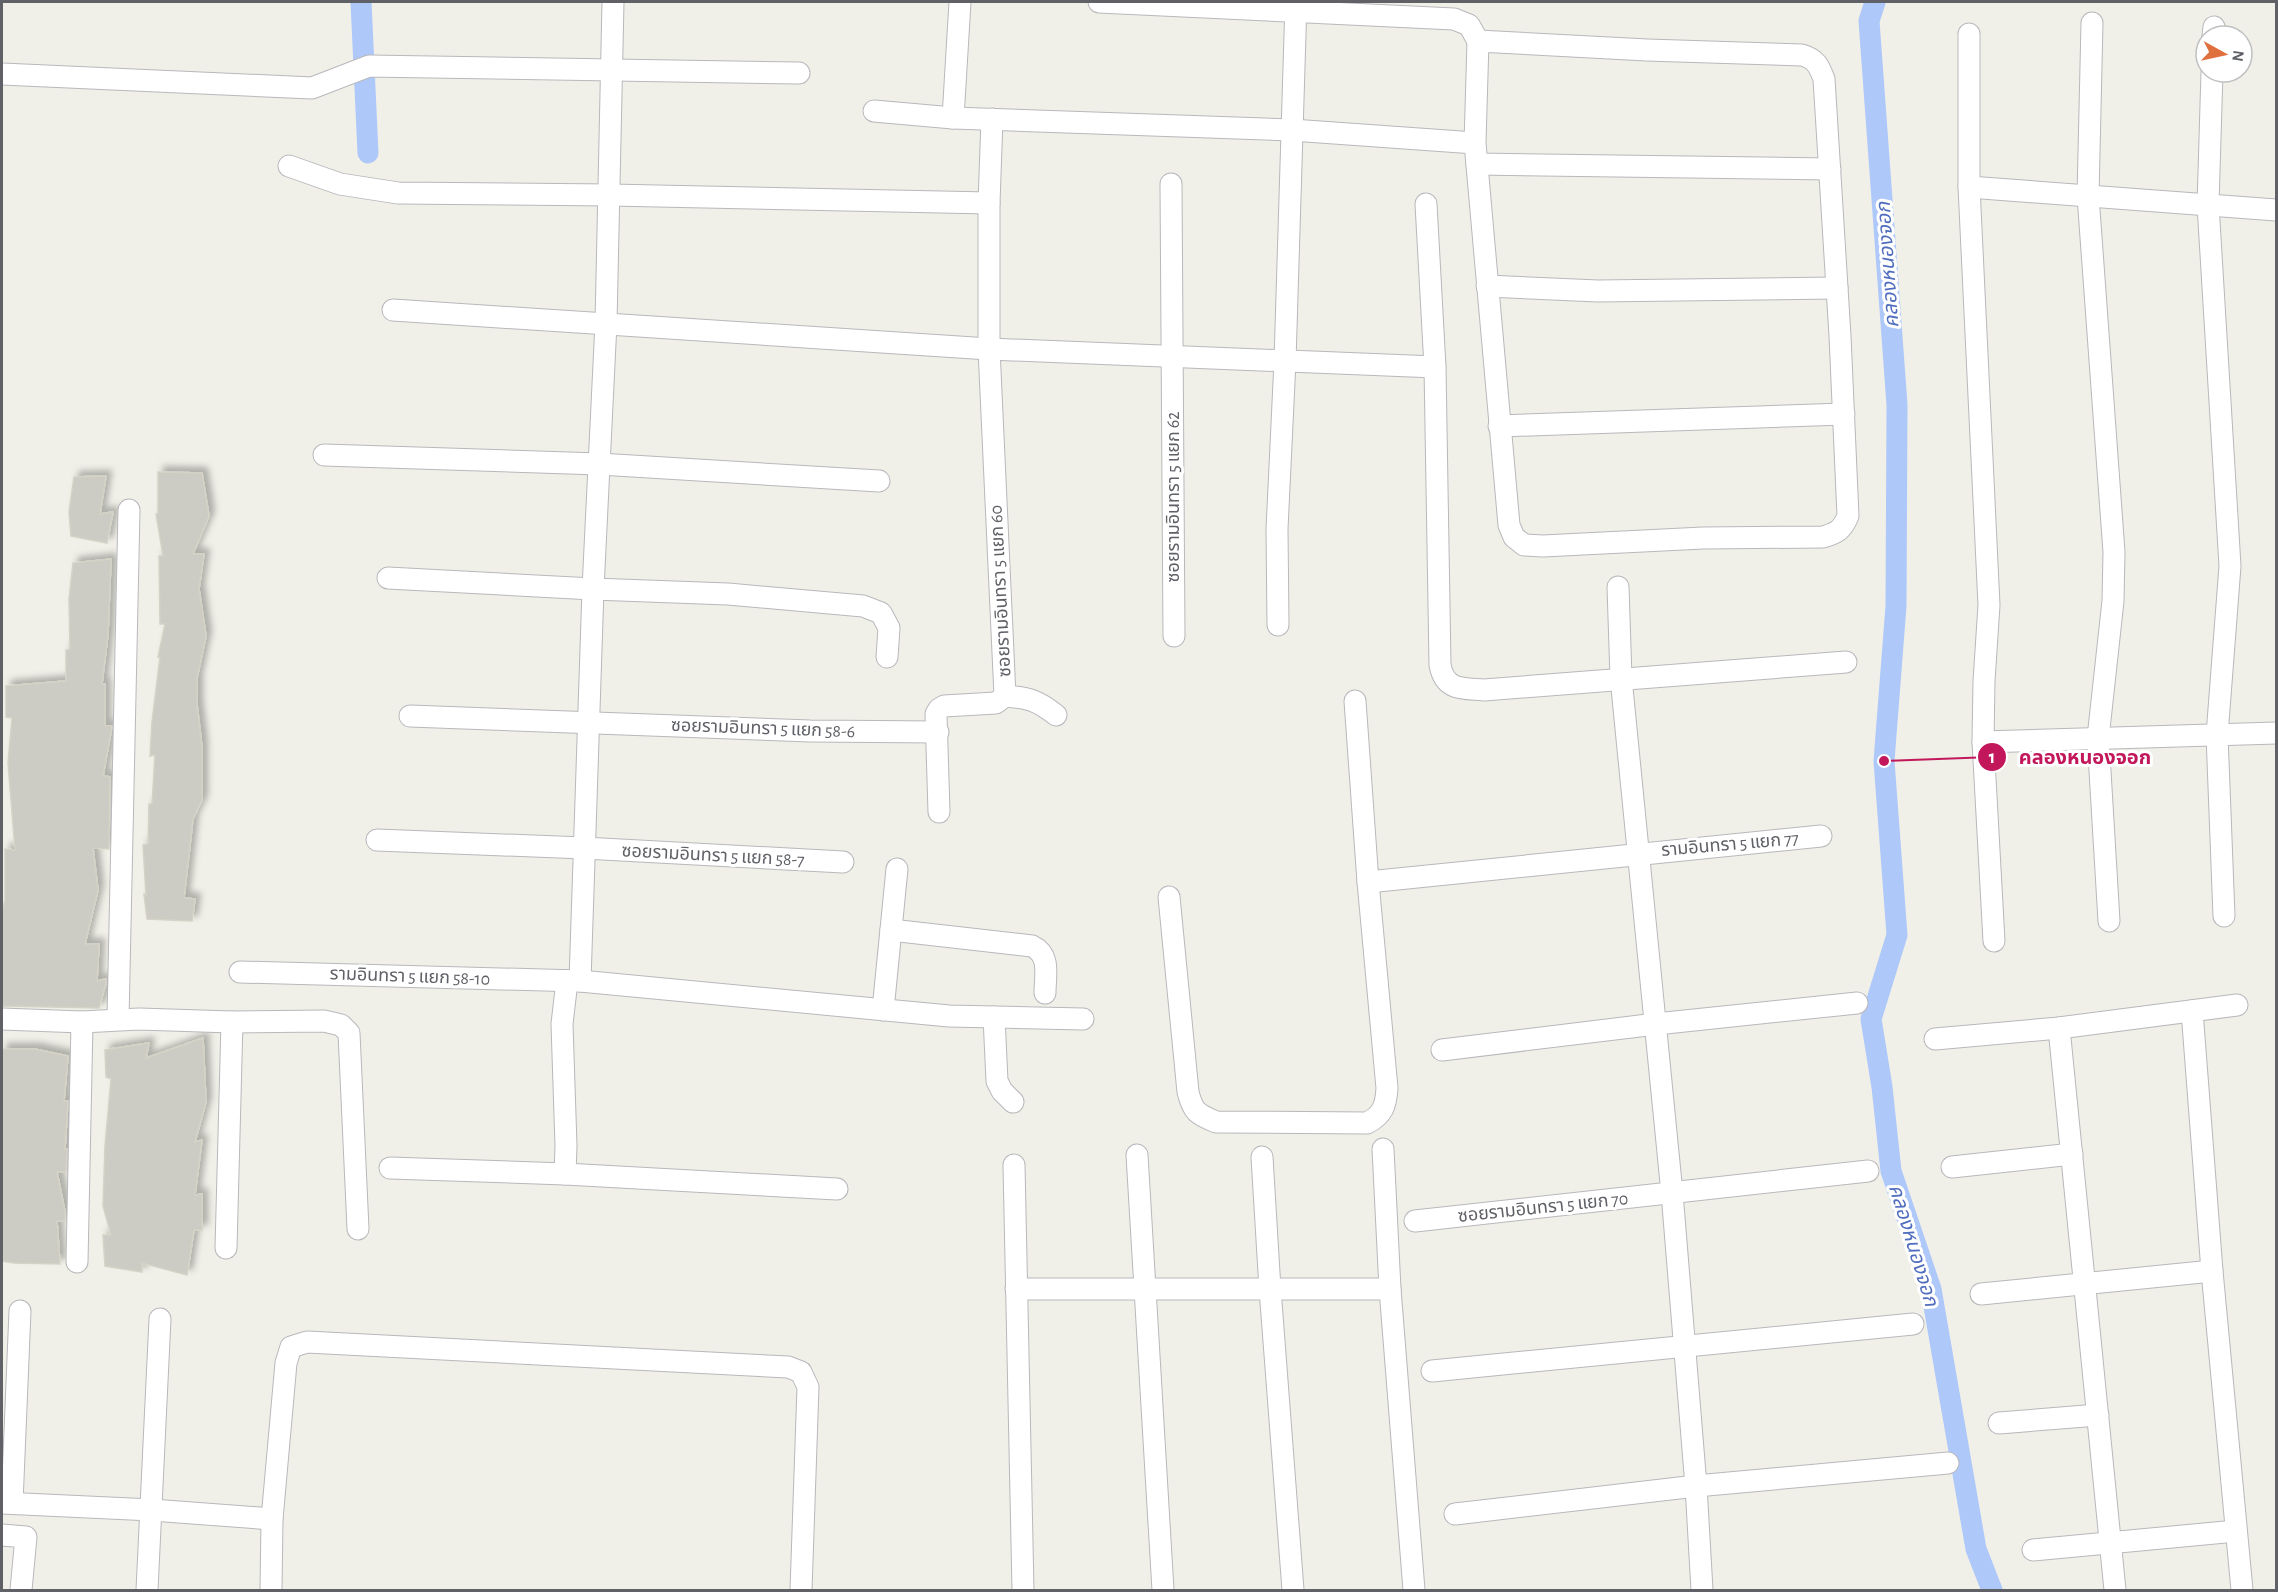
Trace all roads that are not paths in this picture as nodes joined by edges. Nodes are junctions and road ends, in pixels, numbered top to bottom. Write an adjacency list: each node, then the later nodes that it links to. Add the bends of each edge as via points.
1 (613, 2): 8 (street)
2 (960, 2): 13 (street)
3 (1099, 2): 4 (street)
4 (1296, 6): 7 (street, via 1454,19 1469,25); 15 (street)
5 (2092, 23): 22 (street)
6 (1969, 34): 20 (street)
7 (1478, 41): 16 (street); 18 (street, via 1812,58 1824,79)
8 (613, 70): 9 (street); 10 (street, via 369,66 312,88); 21 (street)
9 (799, 73)
10 (2, 74)
11 (2212, 84): 25 (street)
12 (874, 111): 13 (street)
13 (953, 118): 14 (street)
14 (992, 119): 15 (street); 23 (street, ซอยรามอินทรา 5 แยก 60)
15 (1292, 130): 16 (street); 33 (street)
16 (1476, 153): 18 (street); 27 (street)
17 (288, 166): 21 (street, via 340,184 398,193)
18 (1830, 169): 28 (street)
19 (1171, 184): 32 (street, ซอยรามอินทรา 5 แยก 62)
20 (1969, 187): 22 (street); 58 (street, via 1989,594)
21 (610, 195): 23 (street); 30 (street)
22 (2088, 196): 25 (street); 57 (street, via 2114,552 2113,601)
23 (989, 203): 31 (street, ซอยรามอินทรา 5 แยก 60)
24 (1426, 204): 34 (street)
25 (2208, 205): 26 (street); 56 (street, via 2230,567)
26 (2277, 210)
27 (1487, 286): 28 (street, via 1598,291); 36 (street)
28 (1837, 288): 35 (street)
29 (393, 310): 30 (street)
30 (606, 323): 31 (street); 38 (street)
31 (989, 349): 32 (street); 49 (street, ซอยรามอินทรา 5 แยก 60)
32 (1172, 358): 33 (street); 45 (street, ซอยรามอินทรา 5 แยก 62)
33 (1285, 361): 34 (street); 44 (street, via 1276,550)
34 (1435, 367): 48 (street, via 1442,677 1461,688 1484,690)
35 (1844, 414): 36 (street); 36 (street, via 1848,516 1842,529 1823,537 1703,537 1524,545 1514,537 1509,525)
36 (1499, 426)
37 (324, 455): 38 (street)
38 (599, 464): 39 (street); 43 (street)
39 (879, 481)
40 (129, 510): 81 (street)
41 (388, 578): 43 (street)
42 (1618, 587): 48 (street)
43 (593, 590): 46 (street, via 728,594 863,606 881,613 889,628); 53 (street)
44 (1278, 625)
45 (1174, 636)
46 (887, 657)
47 (1846, 662): 48 (street)
48 (1621, 678): 63 (street)
49 (1005, 696): 51 (street, via 1028,698); 54 (street, ซอยรามอินทรา 5 แยก 60, via 996,703 944,706 936,714)
50 (1355, 701): 66 (street)
51 (1056, 715)
52 (410, 716): 53 (street, ซอยรามอินทรา 5 แยก 58-6)
53 (589, 722): 54 (street, ซอยรามอินทรา 5 แยก 58-6); 62 (street)
54 (938, 732): 59 (street, ซอยรามอินทรา 5 แยก 60)
55 (2277, 733): 56 (street)
56 (2217, 735): 57 (street); 68 (street)
57 (2098, 738): 58 (street); 69 (street)
58 (1983, 742): 71 (street)
59 (939, 812)
60 (1821, 836): 63 (street, รามอินทรา 5 แยก 77)
61 (377, 840): 62 (street, ซอยรามอินทรา 5 แยก 58-7)
62 (584, 848): 64 (street, ซอยรามอินทรา 5 แยก 58-7); 73 (street)
63 (1639, 853): 66 (street, รามอินทรา 5 แยก 77); 85 (street)
64 (843, 862)
65 (897, 869): 70 (street)
66 (1368, 882): 67 (street, via 1387,1088 1383,1109 1367,1123 1216,1122 1192,1108)
67 (1169, 897)
68 (2224, 916)
69 (2109, 921)
70 (891, 930): 74 (street, via 1032,946 1046,960); 77 (street)
71 (1994, 941)
72 (240, 972): 73 (street, รามอินทรา 5 แยก 58-10)
73 (574, 981): 77 (street, รามอินทรา 5 แยก 58-10); 98 (street, via 562,1024)
74 (1045, 993)
75 (1857, 1003): 85 (street)
76 (2237, 1005): 78 (street)
77 (883, 1010): 79 (street, รามอินทรา 5 แยก 58-10)
78 (2192, 1011): 86 (street); 105 (street)
79 (994, 1017): 82 (street, รามอินทรา 5 แยก 58-10); 89 (street, via 998,1081)
80 (2, 1019): 83 (street)
81 (118, 1019): 83 (street); 84 (street)
82 (1083, 1019)
83 (82, 1022): 104 (street)
84 (232, 1022): 102 (street, via 324,1021 341,1025 349,1033); 103 (street)
85 (1656, 1024): 88 (street); 100 (street)
86 (2059, 1028): 87 (street); 91 (street)
87 (1935, 1039)
88 (1442, 1050)
89 (1013, 1102)
90 (1383, 1149): 110 (street)
91 (2072, 1154): 95 (street); 106 (street)
92 (1137, 1155): 108 (street)
93 (1262, 1157): 109 (street)
94 (1014, 1165): 107 (street)
95 (1952, 1167)
96 (390, 1168): 98 (street)
97 (1868, 1171): 100 (street, ซอยรามอินทรา 5 แยก 70)
98 (565, 1174): 99 (street)
99 (837, 1189)
100 (1672, 1193): 101 (street, ซอยรามอินทรา 5 แยก 70); 115 (street)
101 (1415, 1221)
102 (358, 1229)
103 (226, 1248)
104 (77, 1262)
105 (2212, 1271): 106 (street); 125 (street)
106 (2086, 1283): 111 (street); 117 (street)
107 (1017, 1289): 108 (street); 133 (street)
108 (1145, 1289): 109 (street); 134 (street)
109 (1270, 1289): 110 (street); 135 (street)
110 (1390, 1289): 136 (street)
111 (1981, 1294)
112 (20, 1311): 121 (street)
113 (160, 1319): 122 (street)
114 (1913, 1324): 115 (street)
115 (1685, 1345): 116 (street); 120 (street)
116 (1432, 1371)
117 (2098, 1415): 118 (street); 127 (street)
118 (2000, 1423)
119 (1948, 1463): 120 (street)
120 (1696, 1486): 123 (street); 137 (street)
121 (7, 1503): 122 (street)
122 (152, 1510): 124 (street); 130 (street)
123 (1455, 1514)
124 (272, 1519): 131 (street); 132 (street, via 286,1363 291,1347 308,1342 788,1366 801,1372 808,1387)
125 (2236, 1531): 127 (street); 139 (street)
126 (2, 1535): 129 (street, via 26,1537)
127 (2110, 1542): 128 (street); 138 (street)
128 (2033, 1550)
129 (21, 1590)
130 (147, 1590)
131 (271, 1590)
132 (801, 1590)
133 (1023, 1590)
134 (1163, 1590)
135 (1293, 1590)
136 (1414, 1590)
137 (1702, 1590)
138 (2115, 1590)
139 (2242, 1590)

